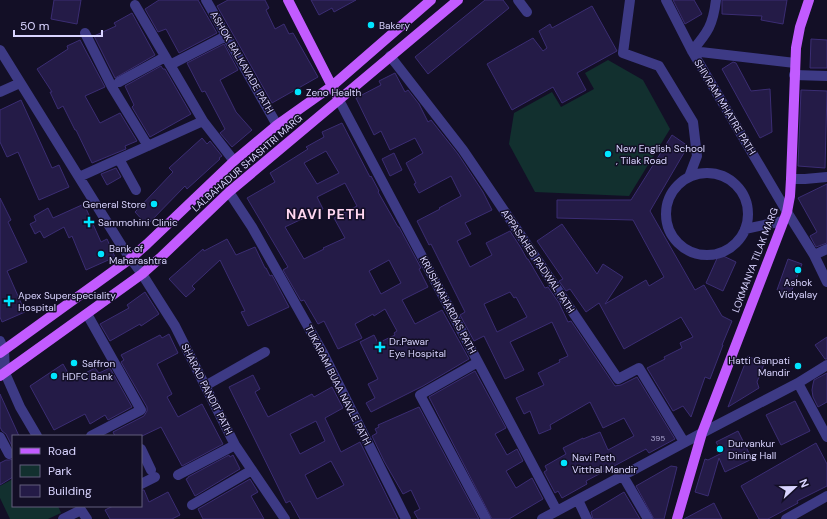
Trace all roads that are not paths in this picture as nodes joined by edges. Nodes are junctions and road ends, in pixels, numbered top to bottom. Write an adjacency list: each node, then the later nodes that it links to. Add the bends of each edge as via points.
1 (206, 0): 13 (street, ASHOK BALKAVADE PATH)
2 (288, 0): 23 (main road)
3 (431, 0): 23 (main road, LALBAHADUR SHASHTRI MARG)
4 (458, 0): 16 (main road, LALBAHADUR SHASHTRI MARG)
5 (518, 0): 11 (street)
6 (630, 0): 33 (street, via 623,53 659,66 693,122 697,156)
7 (666, 0): 15 (street, SHIVRAM MHATRE PATH)
8 (716, 0): 15 (street, via 714,17 706,35)
9 (809, 0): 18 (main road, LOKMANYA TILAK MARG, via 800,27)
10 (135, 5): 17 (street)
11 (526, 12)
12 (85, 33): 28 (street, via 112,87)
13 (226, 36): 17 (street); 27 (street, ASHOK BALKAVADE PATH)
14 (0, 50): 22 (street, SHARAD PANDIT PATH)
15 (692, 51): 18 (street); 37 (street, SHIVRAM MHATRE PATH)
16 (390, 56): 25 (main road, LALBAHADUR SHASHTRI MARG); 57 (street, APPASAHEB PADWAL PATH, via 463,150 618,379 640,368)
17 (168, 61): 21 (street); 26 (street)
18 (795, 63): 19 (main road, LOKMANYA TILAK MARG)
19 (794, 75): 20 (street); 34 (main road, LOKMANYA TILAK MARG)
20 (827, 76)
21 (119, 82)
22 (20, 83): 24 (street); 32 (street, SHARAD PANDIT PATH)
23 (332, 86): 25 (main road); 27 (main road, LALBAHADUR SHASHTRI MARG)
24 (0, 92)
25 (339, 100): 36 (main road, LALBAHADUR SHASHTRI MARG); 47 (street, KRUSHNAHARDAS PATH)
26 (203, 121): 28 (street); 30 (street)
27 (277, 125): 30 (main road, LALBAHADUR SHASHTRI MARG)
28 (148, 146): 29 (street)
29 (119, 159): 32 (street); 35 (street)
30 (234, 162): 41 (main road, LALBAHADUR SHASHTRI MARG)
31 (827, 176): 34 (street, via 805,180)
32 (79, 177): 41 (street, SHARAD PANDIT PATH)
33 (689, 177): 38 (street, via 702,173 716,174 734,184 746,201 748,215); 38 (street, via 678,185 667,208 667,222 671,234 680,244 690,252 716,254 734,245)
34 (791, 178): 37 (main road, LOKMANYA TILAK MARG)
35 (136, 190)
36 (229, 192): 42 (main road, LALBAHADUR SHASHTRI MARG); 73 (street, TUKARAM BUAA NAVLE PATH, via 252,227 323,353)
37 (785, 217): 38 (street); 40 (street, SHIVRAM MHATRE PATH); 52 (main road, LOKMANYA TILAK MARG)
38 (745, 229)
39 (827, 249): 40 (street)
40 (814, 255): 43 (street, SHIVRAM MHATRE PATH)
41 (130, 258): 42 (street, SHARAD PANDIT PATH); 45 (main road, LALBAHADUR SHASHTRI MARG)
42 (142, 274): 44 (main road, LALBAHADUR SHASHTRI MARG); 51 (street, SHARAD PANDIT PATH, via 175,326)
43 (827, 282)
44 (87, 314): 49 (main road, LALBAHADUR SHASHTRI MARG); 54 (street, via 142,410)
45 (2, 348): 49 (street)
46 (265, 352): 51 (street)
47 (478, 362): 69 (street, KRUSHNAHARDAS PATH); 74 (street, via 420,395)
48 (827, 364): 50 (street)
49 (2, 375): 53 (street)
50 (798, 383): 52 (street); 56 (street)
51 (205, 386): 58 (street, SHARAD PANDIT PATH)
52 (702, 433): 57 (street); 78 (main road, LOKMANYA TILAK MARG)
53 (36, 435)
54 (93, 435)
55 (0, 437): 60 (street)
56 (827, 437)
57 (684, 442): 63 (street)
58 (235, 444): 61 (street, SHARAD PANDIT PATH); 62 (street)
59 (142, 451): 64 (street, via 153,473)
60 (9, 454)
61 (252, 470): 67 (street); 72 (street, SHARAD PANDIT PATH)
62 (178, 475)
63 (623, 476): 66 (street); 77 (street)
64 (142, 483)
65 (827, 496): 79 (street)
66 (578, 500): 69 (street); 76 (street)
67 (192, 505)
68 (83, 507): 70 (street); 71 (street)
69 (557, 511): 75 (street)
70 (63, 519)
71 (87, 519)
72 (285, 519)
73 (406, 519)
74 (486, 519)
75 (542, 519)
76 (587, 519)
77 (648, 519)
78 (677, 519)
79 (786, 519)

